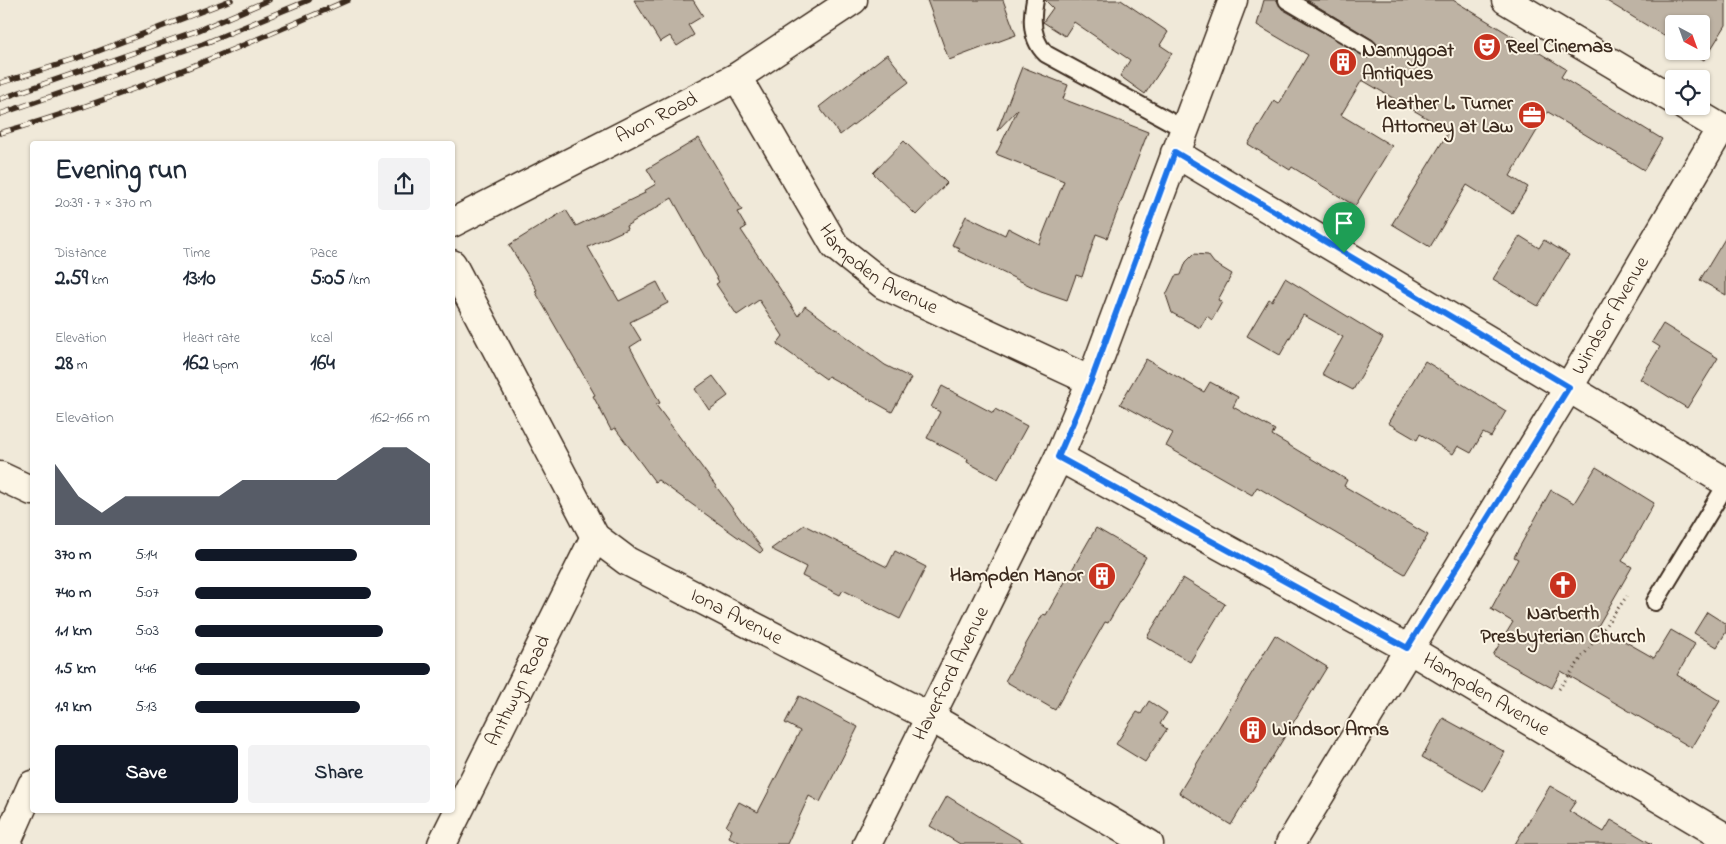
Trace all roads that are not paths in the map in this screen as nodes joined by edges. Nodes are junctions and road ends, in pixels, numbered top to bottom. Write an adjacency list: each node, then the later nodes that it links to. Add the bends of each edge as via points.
1 (853, 0): 7 (street, Avon Road)
2 (1035, 0): 11 (lane, via 1032,18 1038,46 1046,54)
3 (1232, 0): 11 (street, Haverford Avenue)
4 (1287, 0): 6 (lane)
5 (1506, 0): 8 (street)
6 (1368, 48)
7 (737, 77): 12 (street, Avon Road); 14 (street, Hampden Avenue, via 835,246 884,285)
8 (1665, 95)
9 (1702, 115): 10 (street)
10 (1724, 126): 15 (street, Windsor Avenue)
11 (1179, 141): 14 (street, Haverford Avenue); 15 (street)
12 (455, 221)
13 (455, 270): 20 (street, Iona Avenue)
14 (1091, 381): 16 (street, Haverford Avenue)
15 (1569, 387): 18 (street); 22 (street, Windsor Avenue)
16 (1058, 457): 22 (street, Hampden Avenue); 23 (street, Haverford Avenue)
17 (0, 476): 19 (street)
18 (1726, 483): 21 (lane)
19 (30, 490)
20 (596, 537): 23 (street, Iona Avenue, via 627,561); 27 (street, Anthwyn Road)
21 (1656, 602)
22 (1407, 648): 25 (street, Hampden Avenue); 30 (street, Windsor Avenue)
23 (930, 717): 28 (street, Haverford Avenue); 29 (street, Iona Avenue)
24 (30, 790): 26 (street)
25 (1726, 838)
26 (6, 844)
27 (442, 844)
28 (867, 844)
29 (1149, 844)
30 (1290, 844)

